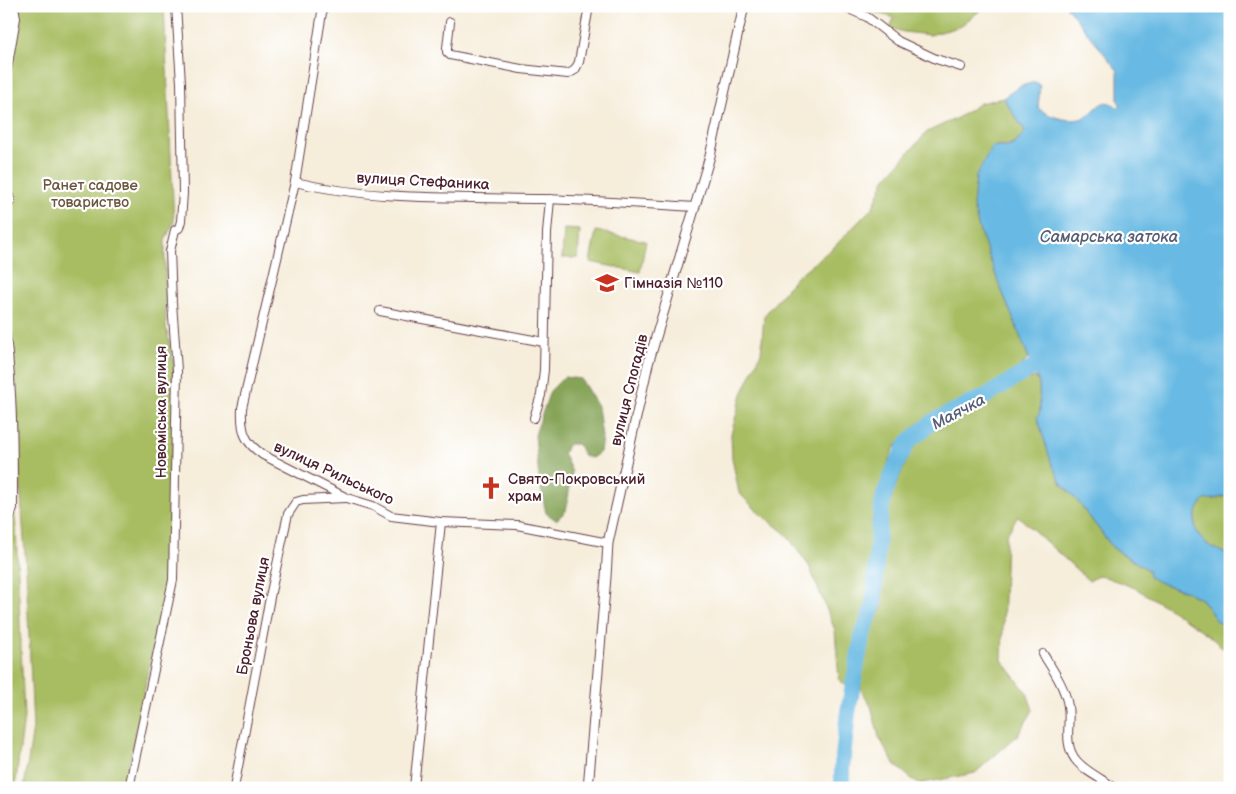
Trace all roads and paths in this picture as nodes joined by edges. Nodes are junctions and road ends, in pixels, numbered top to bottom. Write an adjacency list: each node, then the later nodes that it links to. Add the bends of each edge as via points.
1 (14, 6): 9 (street, via 16,18)
2 (176, 6): 24 (street, Новоміська вулиця, via 183,193 182,221 175,230 170,252 177,370 173,580)
3 (323, 6): 10 (street, вулиця Рильського)
4 (589, 6): 7 (street, via 579,62 568,74 521,69 450,55 447,48)
5 (744, 6): 14 (street, вулиця Спогадів, via 710,156)
6 (842, 6): 8 (street, via 867,17 898,41 936,60)
7 (450, 22)
8 (961, 67)
9 (6, 75)
10 (295, 182): 12 (street, вулиця Стефаника, via 339,191); 19 (street, вулиця Рильського, via 241,422 252,448)
11 (6, 190): 13 (street, via 11,201)
12 (550, 199): 14 (street, вулиця Стефаника); 17 (street)
13 (6, 206)
14 (694, 207): 22 (street, вулиця Спогадів, via 648,364)
15 (380, 311): 17 (street)
16 (6, 336): 20 (street, via 14,442 13,508)
17 (544, 342): 18 (street, via 541,395)
18 (534, 418)
19 (347, 498): 21 (street, вулиця Рильського, via 391,516); 25 (street, Броньова вулиця, via 303,500 296,502 288,514)
20 (6, 519)
21 (441, 522): 22 (street, вулиця Рильського, via 517,526); 26 (street)
22 (608, 543): 27 (street, вулиця Спогадів)
23 (1043, 654): 28 (street, via 1058,678 1068,706 1067,738 1072,754 1083,767)
24 (128, 788)
25 (234, 788)
26 (414, 788)
27 (588, 788)
28 (1115, 788)

